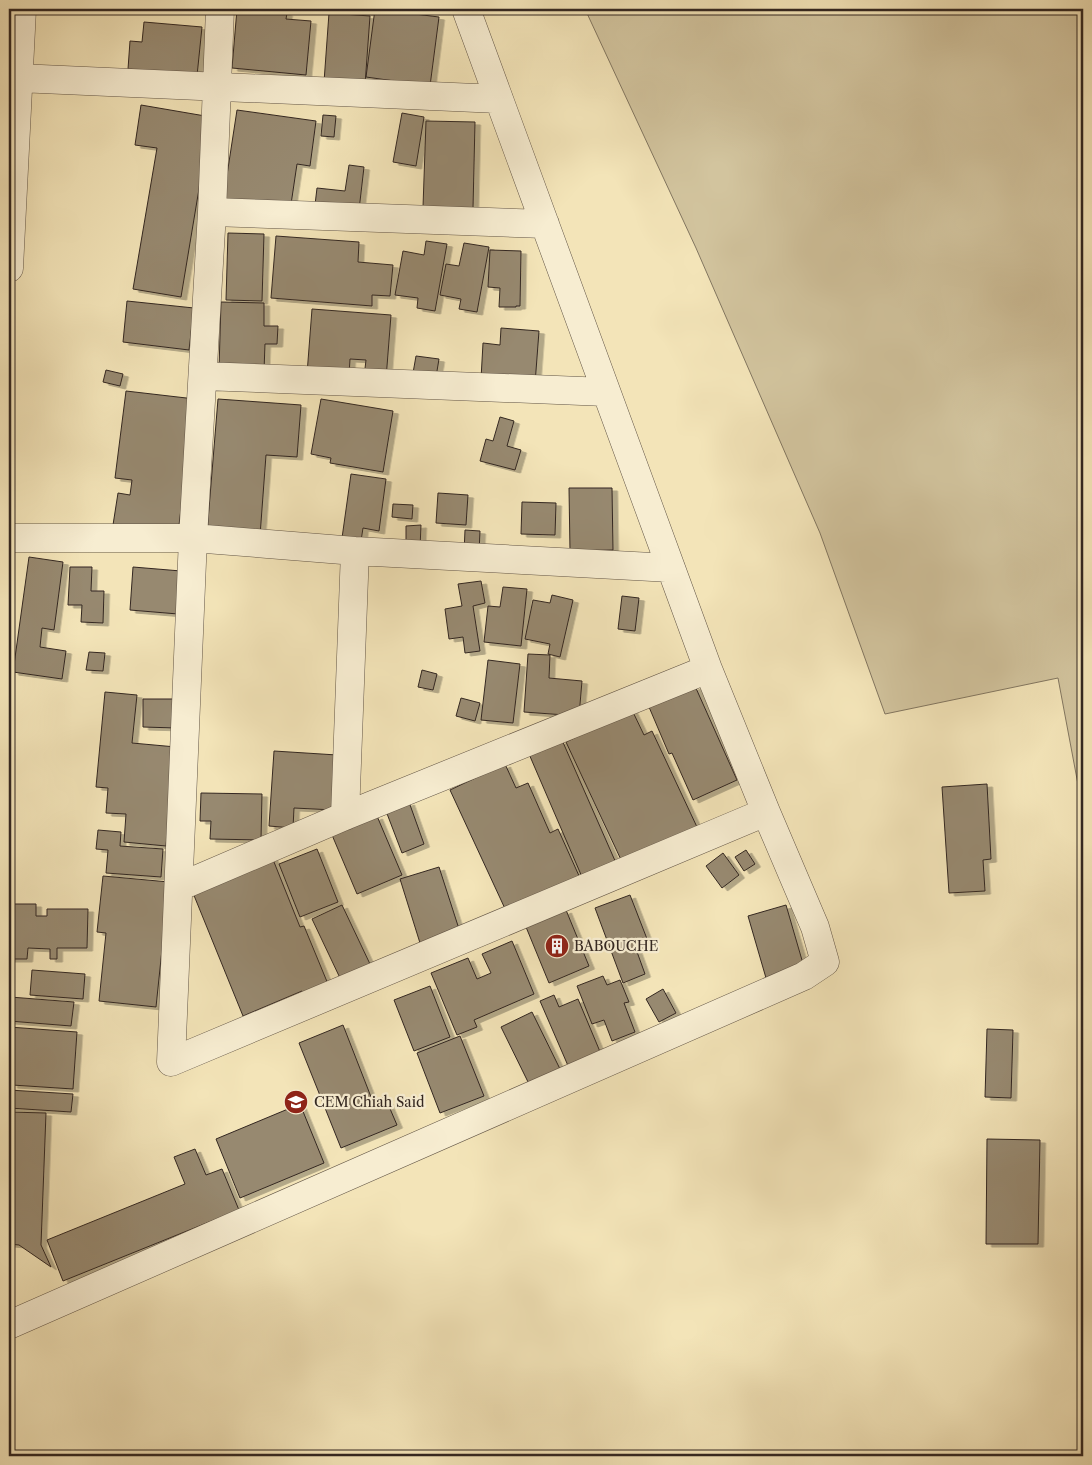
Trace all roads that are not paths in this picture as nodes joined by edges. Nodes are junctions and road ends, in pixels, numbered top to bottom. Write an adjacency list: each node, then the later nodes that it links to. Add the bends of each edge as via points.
1 (22, 9): 4 (street)
2 (220, 9): 5 (street)
3 (466, 9): 6 (street)
4 (18, 78): 5 (street); 9 (street)
5 (217, 86): 6 (street); 7 (street)
6 (499, 99): 8 (street)
7 (212, 212): 8 (street); 10 (street)
8 (545, 224): 11 (street)
9 (9, 268)
10 (203, 376): 11 (street); 13 (street)
11 (606, 392): 15 (street)
12 (9, 538): 13 (street)
13 (193, 538): 14 (street); 19 (street)
14 (355, 551): 15 (street); 18 (street)
15 (671, 568): 16 (street)
16 (708, 669): 17 (street); 18 (street)
17 (766, 812): 19 (street, via 171,1062); 20 (street, via 815,927 825,962 804,976)
18 (345, 816): 19 (street)
19 (179, 886)
20 (9, 1325)

